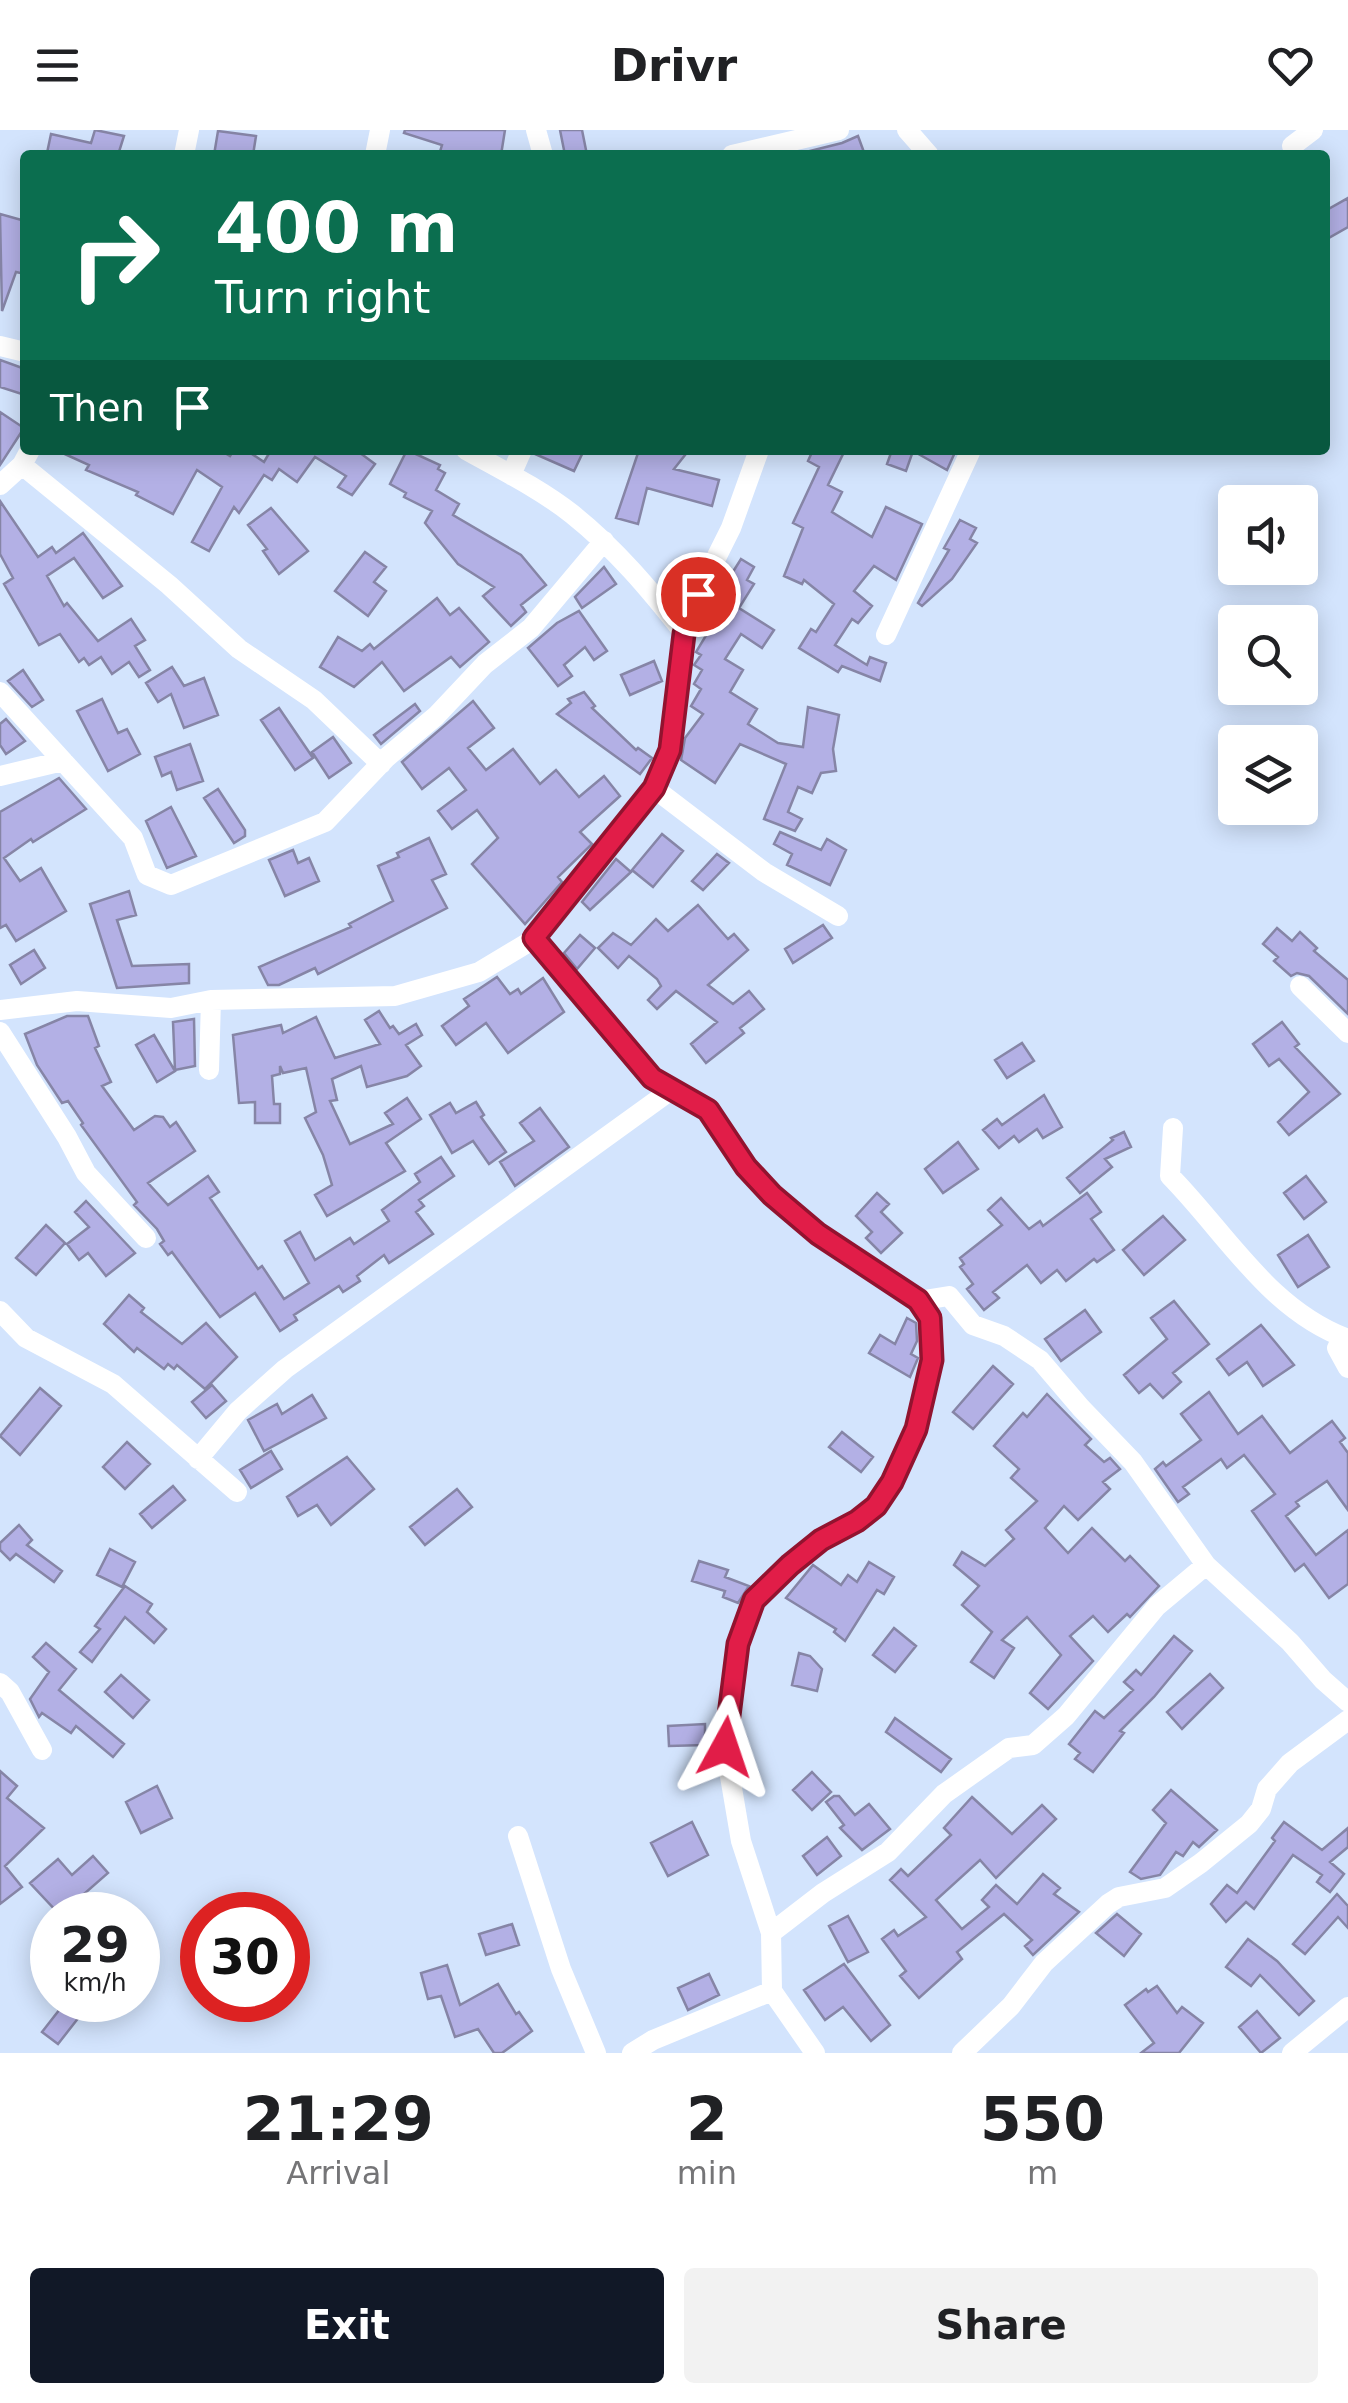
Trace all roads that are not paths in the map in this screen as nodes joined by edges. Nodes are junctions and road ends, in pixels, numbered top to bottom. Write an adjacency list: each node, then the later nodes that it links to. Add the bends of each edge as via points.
1 (840, 130): 5 (street)
2 (906, 130): 6 (street)
3 (1314, 130): 4 (street)
4 (1292, 146)
5 (754, 150)
6 (925, 150)
7 (475, 455): 12 (street)
8 (520, 455): 12 (street)
9 (757, 455): 15 (street)
10 (970, 455): 16 (street)
11 (26, 458): 13 (street); 19 (street, via 239,650 314,700)
12 (511, 476): 14 (street)
13 (0, 485)
14 (604, 541): 15 (street); 19 (street, via 530,628)
15 (684, 634): 21 (street, via 670,750)
16 (886, 635)
17 (0, 692): 18 (street)
18 (62, 761): 19 (street, via 134,838 148,876 171,885 325,822); 20 (street)
19 (381, 764)
20 (0, 776)
21 (654, 788): 22 (street, via 764,872); 23 (street)
22 (838, 916)
23 (534, 938): 25 (street, via 479,972 395,996); 30 (street, via 652,1078)
24 (1300, 986): 28 (street)
25 (212, 1000): 26 (street, via 171,1008 77,1001); 29 (street)
26 (0, 1010)
27 (0, 1032): 32 (street, via 86,1174)
28 (1348, 1033)
29 (209, 1070)
30 (674, 1088): 33 (street, via 708,1110 772,1195); 37 (street, via 285,1369)
31 (1173, 1128): 35 (street, via 1170,1176 1276,1296)
32 (146, 1238)
33 (924, 1309): 39 (street, via 949,1296 973,1325 1040,1360 1133,1462); 45 (street, via 932,1360 916,1429 892,1482 876,1506 766,1586 738,1644 725,1747 741,1841)
34 (0, 1311): 37 (street, via 26,1338 112,1384)
35 (1348, 1340): 36 (street, via 1338,1348)
36 (1348, 1368)
37 (198, 1459): 38 (street)
38 (237, 1492)
39 (1206, 1564): 41 (street); 45 (street, via 1157,1606 1066,1716 1033,1745 1009,1748 944,1794 888,1852)
40 (0, 1683): 43 (street)
41 (1348, 1702)
42 (1348, 1720): 51 (street, via 1290,1763 1266,1789 1249,1824 1202,1863 1165,1888 1108,1904)
43 (42, 1750)
44 (518, 1836): 48 (street)
45 (771, 1934): 46 (street)
46 (772, 1991): 49 (street); 50 (street)
47 (1348, 2007): 52 (street)
48 (596, 2053)
49 (632, 2053)
50 (815, 2053)
51 (962, 2053)
52 (1292, 2053)

